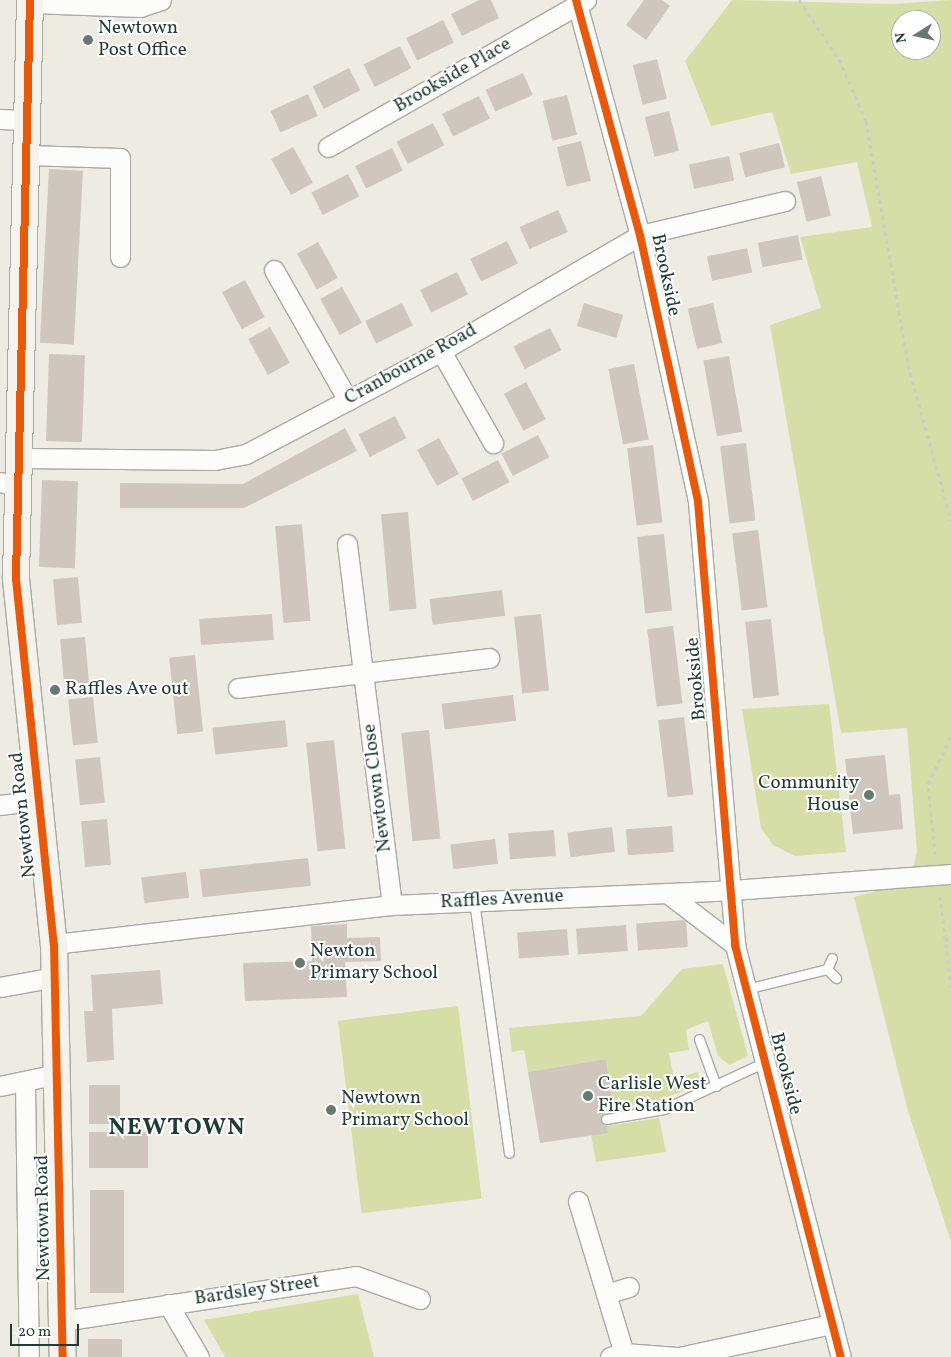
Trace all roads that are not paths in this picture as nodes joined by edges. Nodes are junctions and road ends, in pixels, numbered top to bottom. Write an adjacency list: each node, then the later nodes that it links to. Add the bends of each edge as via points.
1 (162, 0): 3 (street, via 140,7)
2 (580, 1): 6 (street, Brookside Place); 9 (street, Brookside)
3 (30, 2): 5 (main road, Newtown Road)
4 (0, 119): 5 (street)
5 (28, 120): 7 (main road, Newtown Road)
6 (328, 147)
7 (27, 155): 10 (street, via 120,158); 15 (main road, Newtown Road)
8 (785, 200): 9 (street, Cranbourne Road)
9 (640, 235): 12 (street, Cranbourne Road); 24 (street, Brookside, via 698,502)
10 (120, 257)
11 (274, 270): 13 (street)
12 (441, 351): 13 (street, Cranbourne Road); 14 (street)
13 (348, 400): 15 (street, Cranbourne Road, via 246,454 215,460)
14 (493, 443)
15 (22, 458): 16 (main road, Newtown Road)
16 (10, 484): 21 (main road, Newtown Road, via 16,579)
17 (348, 544): 19 (street, Newtown Close)
18 (488, 658): 19 (street)
19 (364, 671): 20 (street); 27 (street, Newtown Close)
20 (238, 688)
21 (39, 800): 22 (street); 28 (main road, Newtown Road)
22 (0, 805)
23 (951, 874): 24 (street, Raffles Avenue)
24 (732, 890): 25 (street, Raffles Avenue); 29 (street, Brookside)
25 (667, 893): 26 (street, Raffles Avenue); 29 (street)
26 (474, 901): 27 (street, Raffles Avenue); 43 (lane)
27 (392, 905): 28 (street, Raffles Avenue)
28 (54, 944): 32 (main road, Newtown Road)
29 (735, 945): 35 (street, Brookside)
30 (832, 958): 31 (lane)
31 (827, 969): 33 (lane); 35 (lane)
32 (55, 978): 34 (street); 38 (main road, Newtown Road)
33 (836, 978)
34 (0, 987)
35 (746, 989): 37 (street, Brookside)
36 (699, 1039): 41 (lane)
37 (765, 1062): 41 (lane); 50 (street, Brookside)
38 (58, 1074): 39 (street); 49 (main road, Newtown Road)
39 (25, 1084): 40 (street); 52 (street)
40 (0, 1086)
41 (716, 1086): 42 (lane, via 664,1109)
42 (606, 1119)
43 (509, 1153)
44 (578, 1201): 46 (street)
45 (629, 1287): 46 (street)
46 (606, 1294): 51 (street)
47 (420, 1299): 48 (street, Bardsley Street, via 356,1276)
48 (168, 1304): 49 (street, Bardsley Street); 54 (street)
49 (62, 1321): 53 (main road, Newtown Road)
50 (832, 1324): 55 (street); 56 (street, Brookside)
51 (617, 1355): 55 (street)
52 (28, 1357)
53 (63, 1357)
54 (199, 1357)
55 (678, 1357)
56 (841, 1357)

